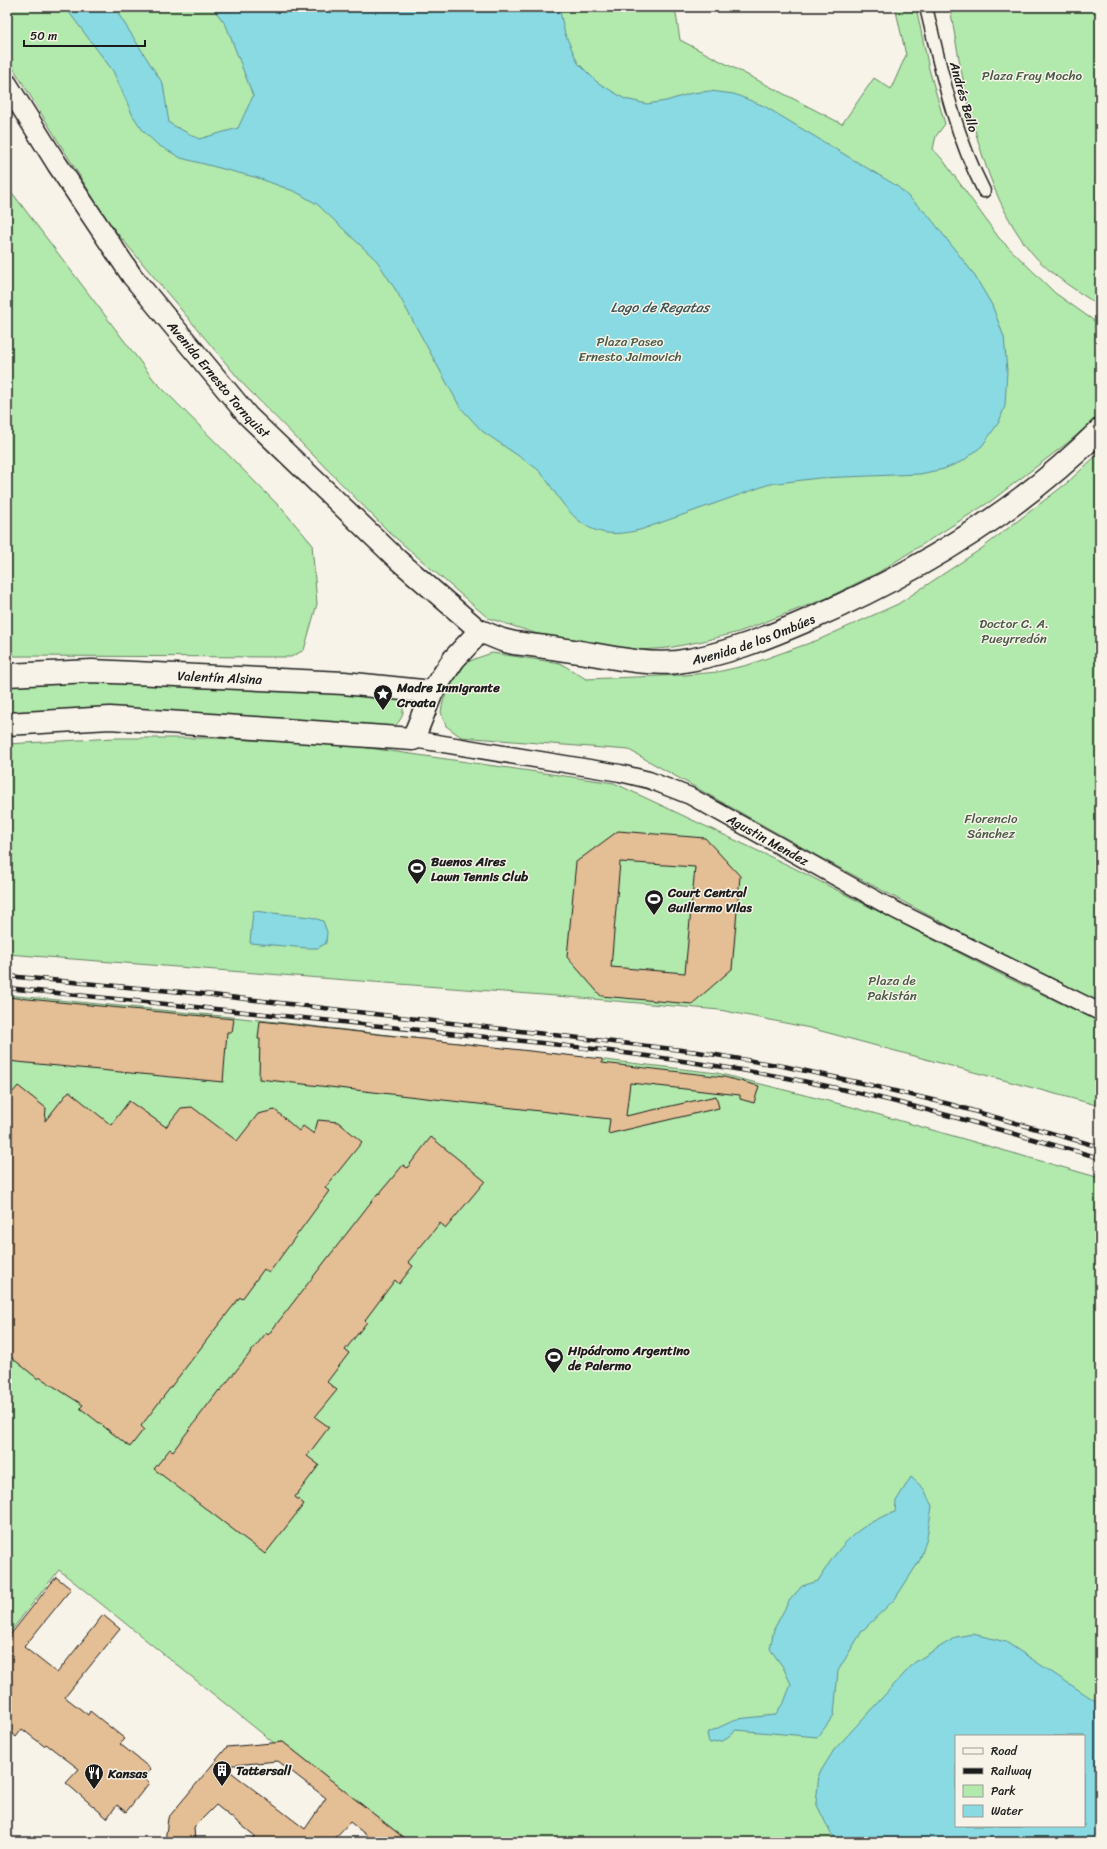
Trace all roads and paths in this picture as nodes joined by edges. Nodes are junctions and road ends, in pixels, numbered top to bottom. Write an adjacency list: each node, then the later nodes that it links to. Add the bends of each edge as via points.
1 (926, 7): 3 (street, Andrés Bello, via 950,104 971,166)
2 (7, 84): 5 (street, Avenida Ernesto Tornquist, via 132,276 239,405 398,560)
3 (984, 191)
4 (1100, 430): 5 (main road, Avenida de los Ombúes, via 1014,504 946,548 880,586 780,632 740,646 676,662 635,662 514,643)
5 (480, 631): 7 (main road, via 454,659)
6 (7, 676): 7 (main road, Valentín Alsina, via 92,671 344,683)
7 (432, 692): 9 (main road)
8 (7, 724): 9 (main road, via 110,718)
9 (412, 740): 10 (street, Agustin Mendez, via 620,773 670,787 895,910)
10 (1100, 1012)

